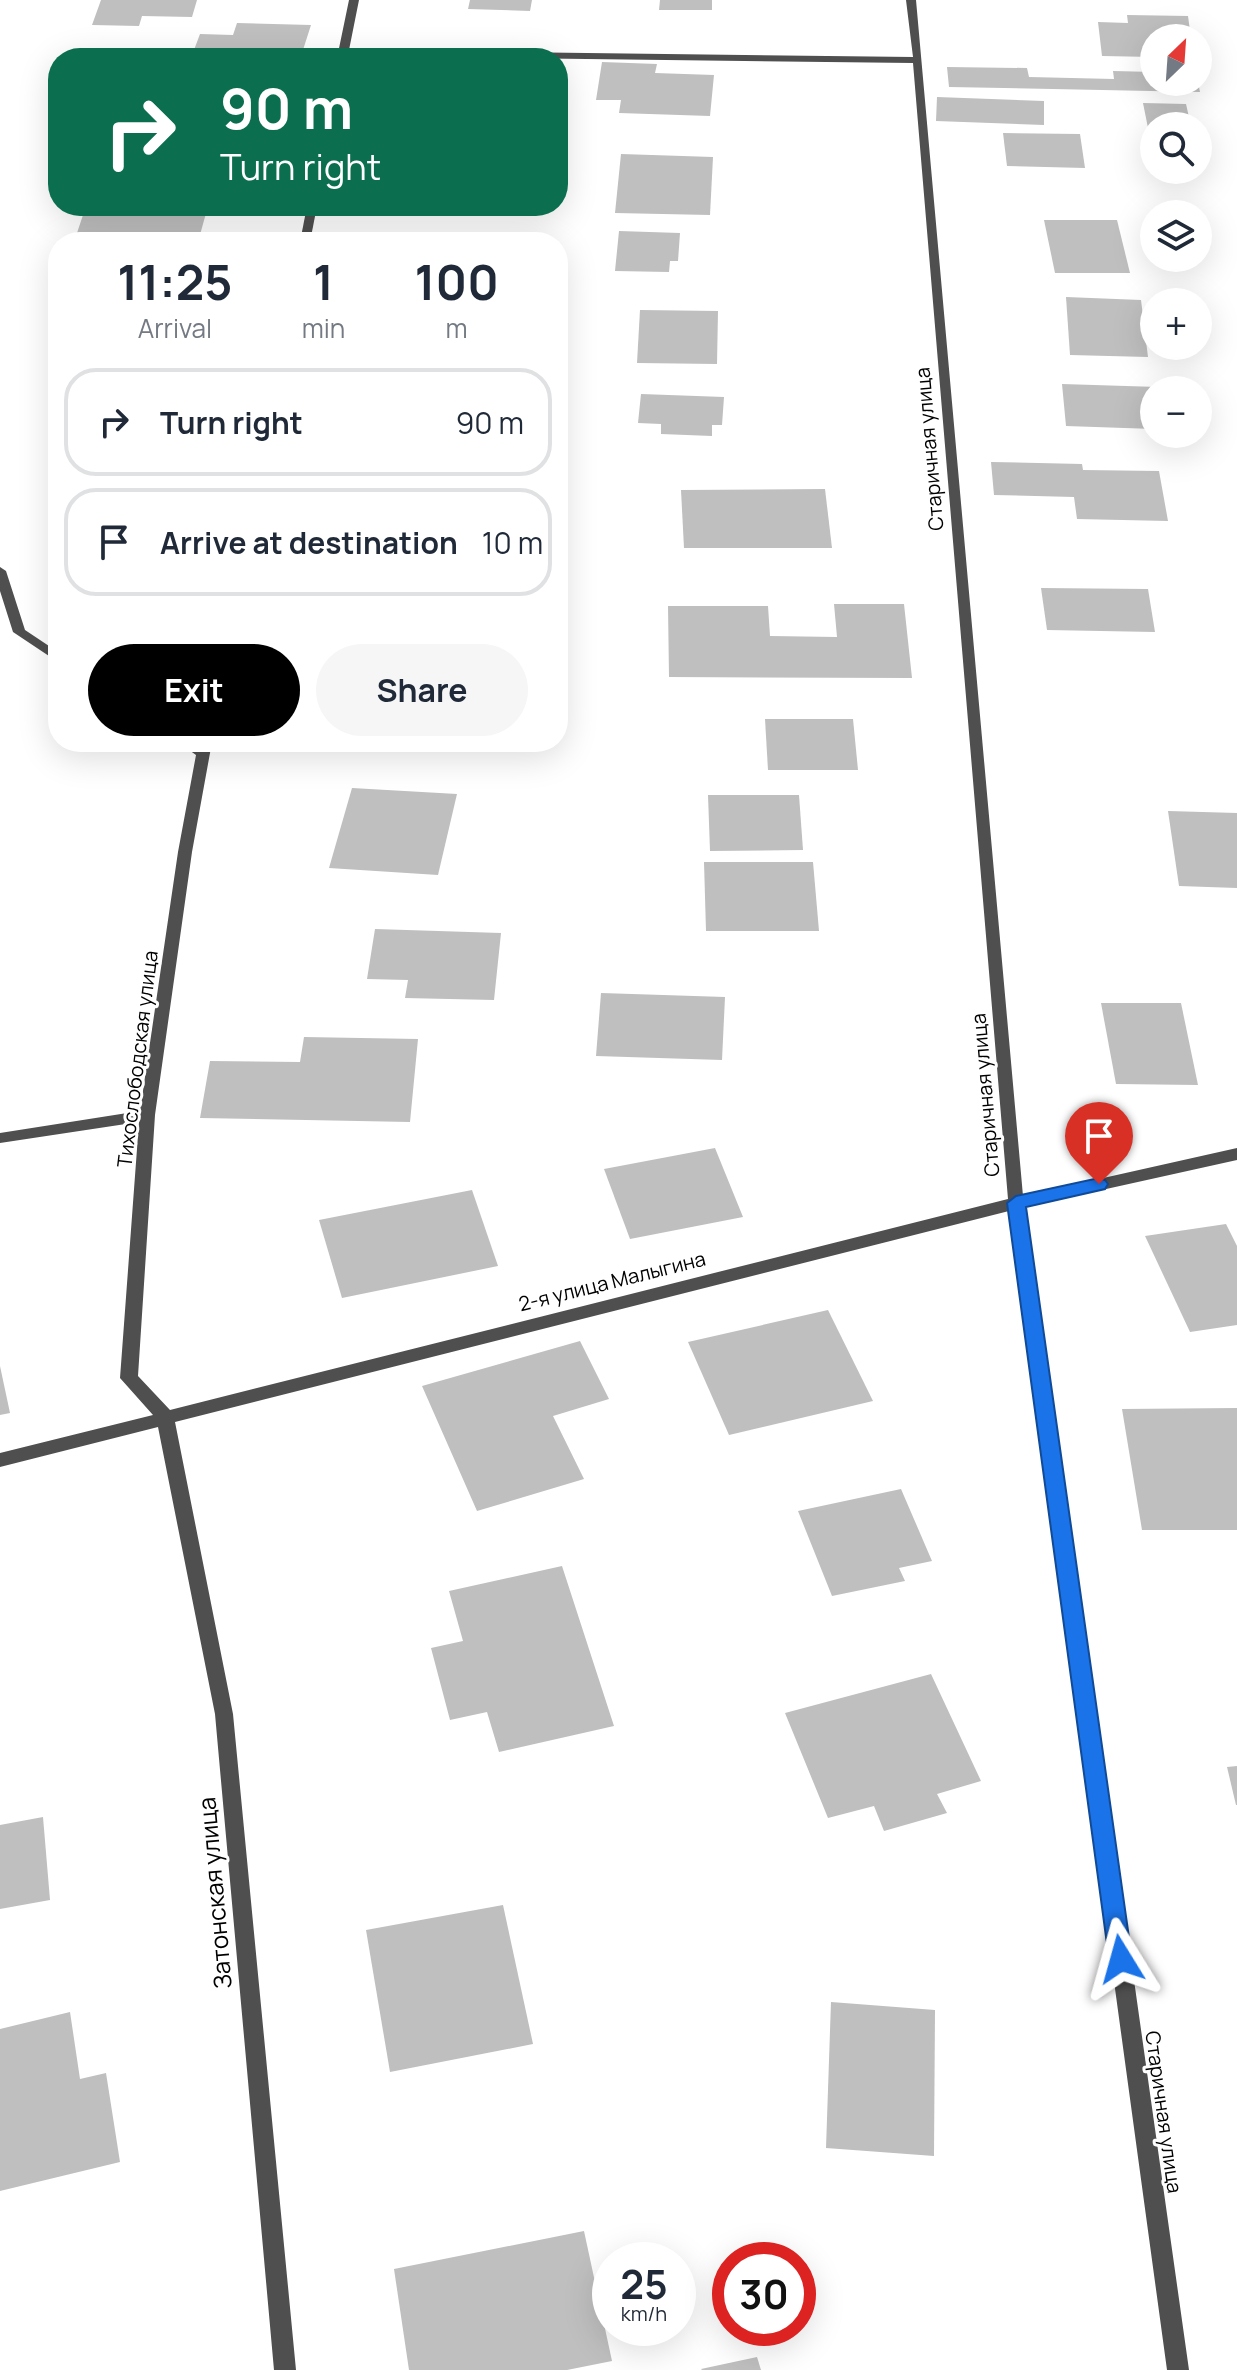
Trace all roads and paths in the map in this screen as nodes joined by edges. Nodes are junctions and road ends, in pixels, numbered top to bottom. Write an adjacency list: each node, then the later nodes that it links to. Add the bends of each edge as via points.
1 (354, 0): 3 (street)
2 (911, 0): 5 (street, Старичная улица)
3 (344, 48)
4 (568, 58): 5 (street)
5 (918, 60): 14 (street, Старичная улица)
6 (0, 571): 8 (street)
7 (0, 627): 8 (street)
8 (19, 632): 9 (street)
9 (48, 651)
10 (203, 752): 11 (street, Тихослободская улица)
11 (147, 1115): 12 (street); 15 (street, Тихослободская улица, via 129,1378)
12 (0, 1138)
13 (1237, 1154): 14 (street, 2-я улица Малыгина)
14 (1016, 1203): 15 (street, 2-я улица Малыгина); 18 (street, Старичная улица)
15 (165, 1416): 16 (street, 2-я улица Малыгина); 17 (street, Затонская улица, via 224,1714)
16 (0, 1460)
17 (285, 2370)
18 (1178, 2370)

